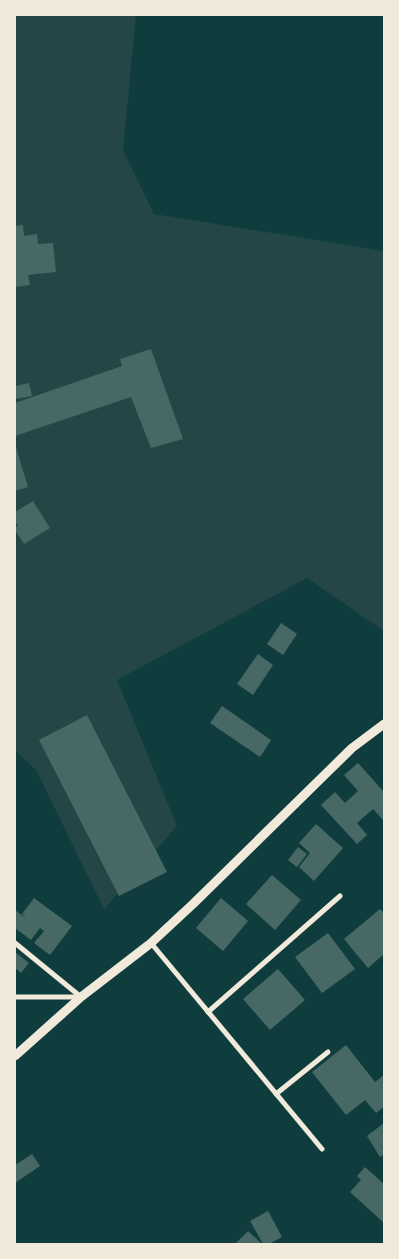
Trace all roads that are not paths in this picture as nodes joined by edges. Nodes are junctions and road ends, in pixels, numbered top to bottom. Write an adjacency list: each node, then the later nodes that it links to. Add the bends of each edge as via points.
1 (384, 724): 4 (street, via 352,748)
2 (340, 896): 7 (street)
3 (15, 943): 6 (street)
4 (151, 943): 6 (street); 7 (street)
5 (15, 997): 6 (street)
6 (81, 997): 9 (street)
7 (208, 1012): 10 (street)
8 (328, 1052): 10 (street)
9 (15, 1056)
10 (276, 1094): 11 (street)
11 (322, 1149)

